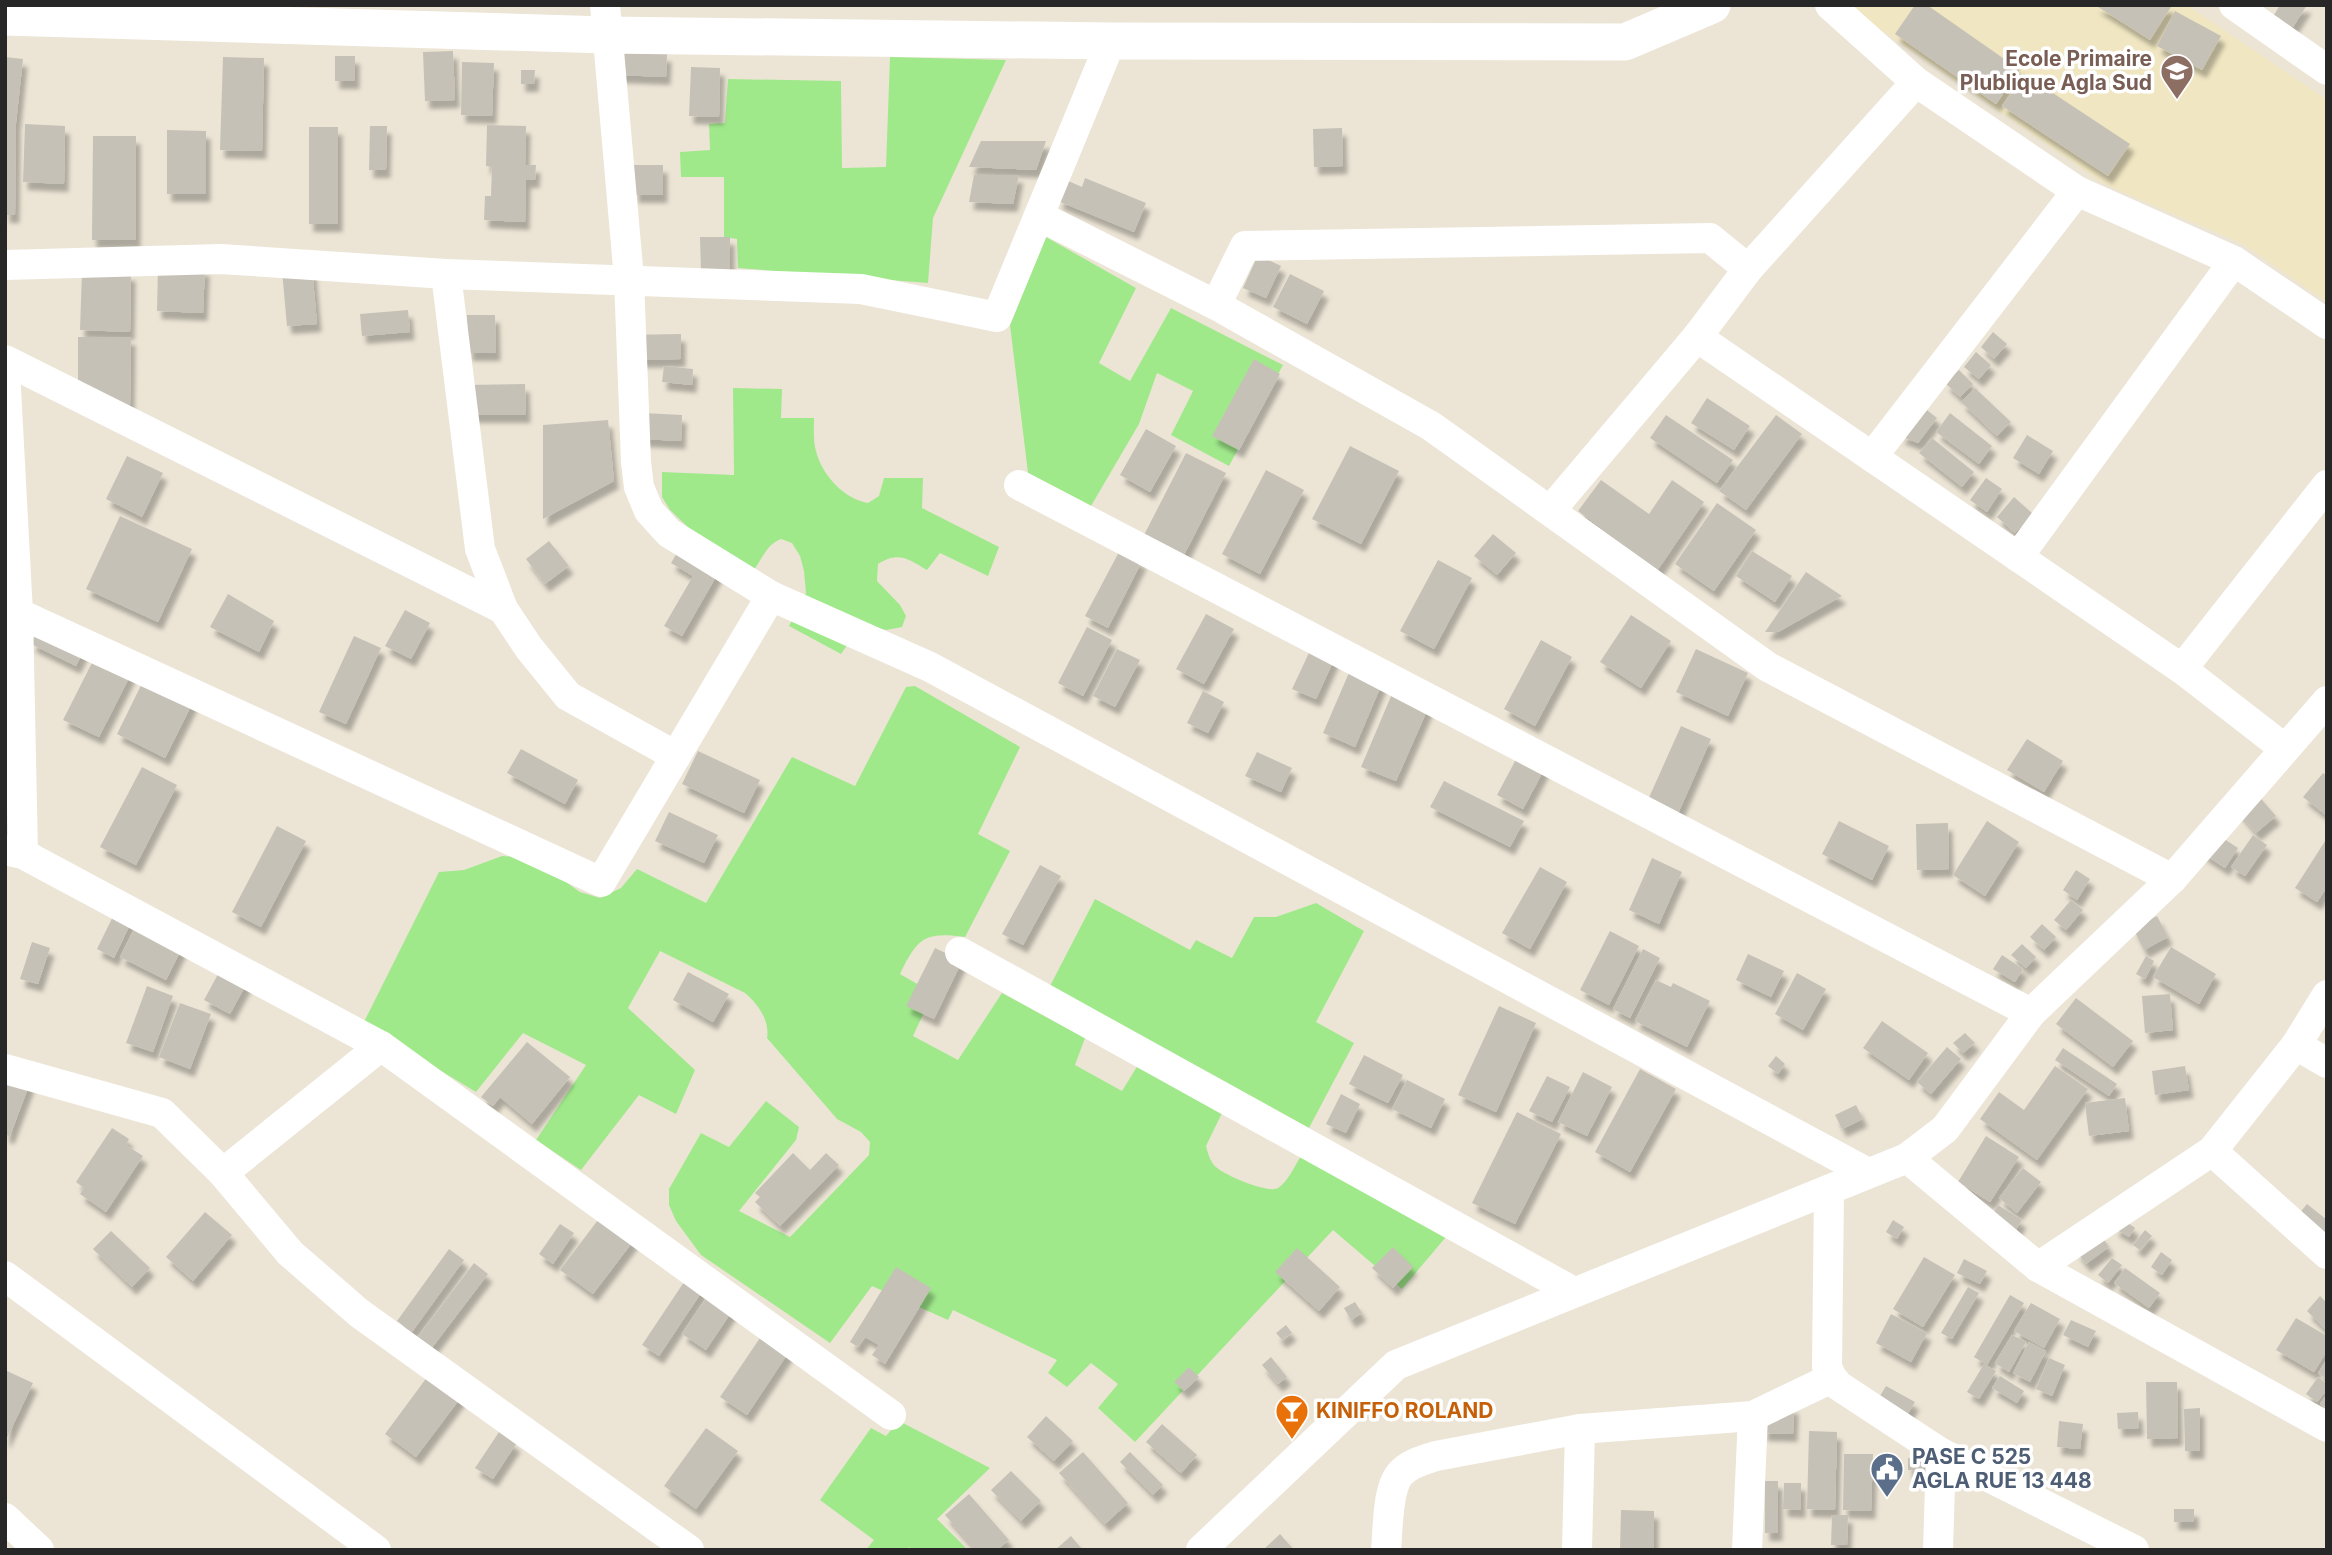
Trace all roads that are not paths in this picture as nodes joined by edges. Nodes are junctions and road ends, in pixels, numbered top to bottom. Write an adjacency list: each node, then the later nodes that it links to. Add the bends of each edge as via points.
1 (1712, 5): 6 (street, via 1625,42)
2 (1830, 5): 8 (street)
3 (2234, 5): 7 (street)
4 (5, 17): 5 (street)
5 (606, 20): 6 (street); 15 (street)
6 (1111, 41): 10 (street)
7 (2327, 70)
8 (1916, 82): 9 (street); 13 (street)
9 (2077, 191): 11 (street); 21 (street)
10 (1039, 216): 15 (street, via 997,317 861,289); 16 (street)
11 (2234, 261): 17 (street); 25 (street)
12 (5, 265): 14 (street, via 221,259)
13 (1748, 269): 16 (street, via 1710,238 1245,246); 18 (street)
14 (446, 274): 15 (street); 27 (street, via 480,549)
15 (629, 279): 26 (street, via 636,463 649,511 668,533)
16 (1216, 305): 24 (street, via 1431,426)
17 (2327, 324)
18 (1697, 337): 21 (street); 24 (street)
19 (5, 360): 27 (street)
20 (5, 370): 28 (street)
21 (1872, 457): 25 (street)
22 (1019, 485): 37 (street)
23 (2327, 485): 29 (street)
24 (1550, 511): 34 (street, via 1768,667)
25 (2018, 557): 29 (street)
26 (771, 596): 32 (street); 45 (street, via 930,667)
27 (503, 609): 32 (street, via 568,696)
28 (18, 613): 32 (street, via 601,882); 33 (street)
29 (2182, 669): 31 (street)
30 (2327, 701): 31 (street)
31 (2285, 749): 34 (street)
32 (676, 756)
33 (14, 852): 39 (street)
34 (2172, 879): 37 (street)
35 (960, 951): 50 (street)
36 (2327, 995): 38 (street)
37 (2031, 1013): 43 (street, via 1945,1129)
38 (2296, 1045): 40 (street); 42 (street)
39 (381, 1046): 44 (street); 52 (street)
40 (2327, 1063)
41 (5, 1069): 44 (street, via 162,1113)
42 (2212, 1151): 47 (street); 48 (street)
43 (1907, 1158): 45 (street); 48 (street)
44 (222, 1172): 61 (street, via 290,1253 359,1313)
45 (1868, 1173): 46 (street)
46 (1829, 1190): 50 (street); 51 (street, via 1827,1367)
47 (2327, 1254)
48 (2038, 1267): 54 (street)
49 (5, 1276): 60 (street)
50 (1574, 1292): 62 (street, via 1396,1364)
51 (1832, 1378): 53 (street); 56 (street)
52 (891, 1415)
53 (1753, 1416): 55 (street); 65 (street)
54 (2327, 1427)
55 (1580, 1429): 63 (street, via 1414,1464 1399,1474 1392,1492); 64 (street)
56 (1941, 1453): 58 (street); 66 (street)
57 (5, 1518): 59 (street)
58 (2124, 1547)
59 (39, 1550)
60 (376, 1550)
61 (689, 1550)
62 (1201, 1550)
63 (1386, 1550)
64 (1577, 1550)
65 (1746, 1550)
66 (1938, 1550)

